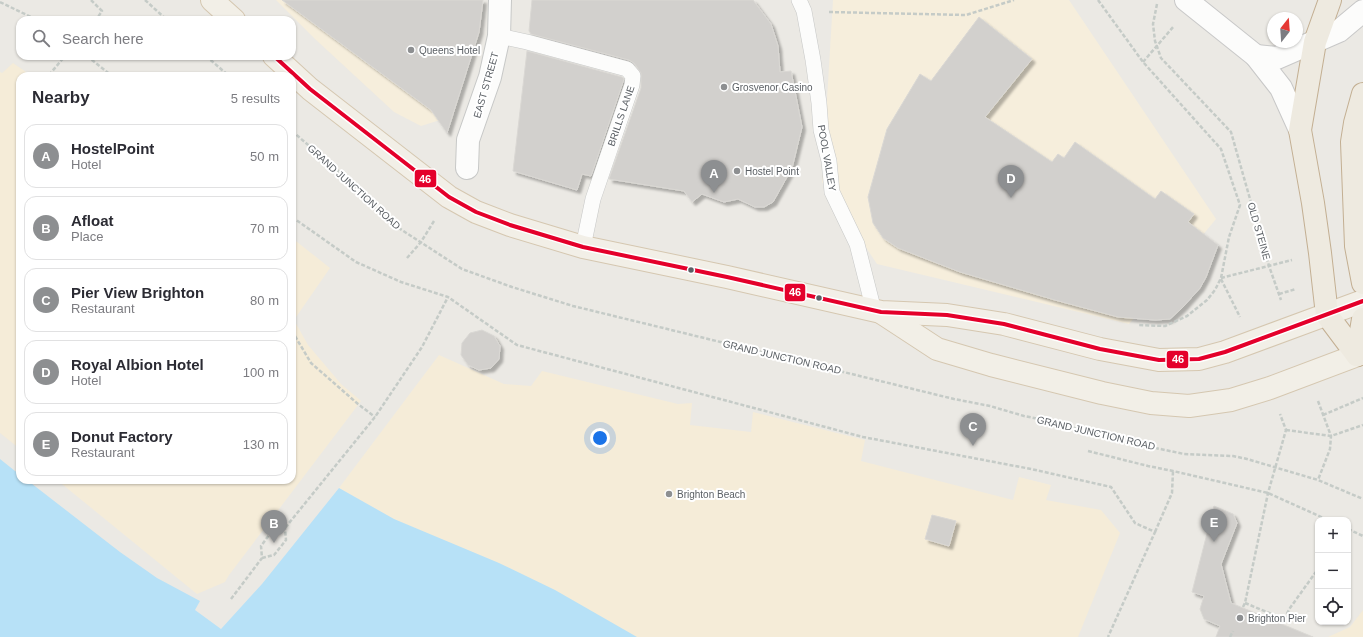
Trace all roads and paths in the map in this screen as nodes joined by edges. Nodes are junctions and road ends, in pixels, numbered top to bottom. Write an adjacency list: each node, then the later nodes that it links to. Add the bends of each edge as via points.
1 (91, 0): 14 (path, via 102,11)
2 (145, 0): 15 (path)
3 (212, 0): 16 (main road)
4 (500, 0): 17 (main road, EAST STREET)
5 (1014, 0): 11 (path, via 966,14)
6 (1098, 0): 25 (path)
7 (1158, 0): 19 (path, OLD STEINE, via 1153,24)
8 (1330, 0): 18 (highway)
9 (0, 2): 13 (path)
10 (1189, 2): 19 (path); 20 (main road)
11 (801, 6): 43 (lane, POOL VALLEY, via 817,89 821,130 830,162 832,192 857,244)
12 (1363, 11): 18 (main road, via 1339,31)
13 (29, 16)
14 (99, 16)
15 (163, 16)
16 (230, 16)
17 (499, 36): 34 (main road, EAST STREET, via 490,76 468,140); 38 (lane, BRILLS LANE, via 627,69 633,76 593,199)
18 (1315, 42): 20 (main road, via 1277,58); 32 (highway)
19 (1157, 47): 25 (path); 47 (path, OLD STEINE, via 1161,58 1231,132 1269,266)
20 (1256, 56): 32 (main road, via 1281,88)
21 (62, 60): 26 (path)
22 (92, 60): 27 (path)
23 (211, 60): 28 (path)
24 (278, 60): 29 (main road)
25 (1143, 62): 46 (path, via 1221,149 1240,205 1229,237 1221,278 1207,300 1186,316 1165,326)
26 (52, 72)
27 (107, 72)
28 (224, 72)
29 (291, 72)
30 (296, 76): 38 (main road, via 449,197 476,212 510,225)
31 (1363, 94): 40 (highway, via 1352,142 1356,246)
32 (1300, 130): 44 (highway, via 1313,203)
33 (296, 135): 37 (path, GRAND JUNCTION ROAD, via 350,182 391,223)
34 (467, 168)
35 (296, 221): 41 (path, via 356,262 401,282)
36 (430, 226): 37 (path)
37 (421, 242): 39 (path); 59 (path, GRAND JUNCTION ROAD, via 462,269 573,306 990,406 1113,439 1184,454 1233,456)
38 (583, 247): 43 (main road)
39 (407, 258)
40 (1363, 283)
41 (448, 297): 53 (path, via 422,348); 65 (path, via 517,345 863,436 1111,487 1135,523)
42 (1363, 301): 44 (main road)
43 (878, 311): 47 (main road, via 947,315 1004,324 1100,349 1159,360 1199,359); 50 (main road, via 937,349 991,365 1151,403 1189,406 1231,400)
44 (1327, 315): 47 (main road); 49 (highway)
45 (1363, 319): 49 (highway)
46 (1135, 325)
47 (1292, 328)
48 (296, 338): 53 (path, via 311,363)
49 (1361, 357): 50 (main road)
50 (1308, 374): 52 (path)
51 (1363, 398): 52 (path)
52 (1323, 415): 56 (path)
53 (375, 417): 63 (path)
54 (1363, 425): 56 (path)
55 (1286, 430): 56 (path)
56 (1331, 436): 59 (path, via 1330,449)
57 (1088, 451): 58 (path)
58 (1173, 471): 60 (path); 65 (path, via 1172,492)
59 (1318, 480): 61 (path, GRAND JUNCTION ROAD)
60 (1268, 493): 62 (path); 70 (path)
61 (1363, 499)
62 (1321, 517)
63 (285, 528): 67 (path, via 286,540 274,555); 67 (path, via 272,531 261,546)
64 (1351, 530): 66 (path)
65 (1154, 532): 75 (path)
66 (1363, 536)
67 (262, 558): 69 (path)
68 (1315, 573): 72 (path)
69 (230, 599)
70 (1245, 603): 71 (path); 72 (path)
71 (1243, 607)
72 (1284, 620): 73 (path)
73 (1282, 623)
74 (1233, 631): 76 (path)
75 (1108, 637)
76 (1230, 637)

